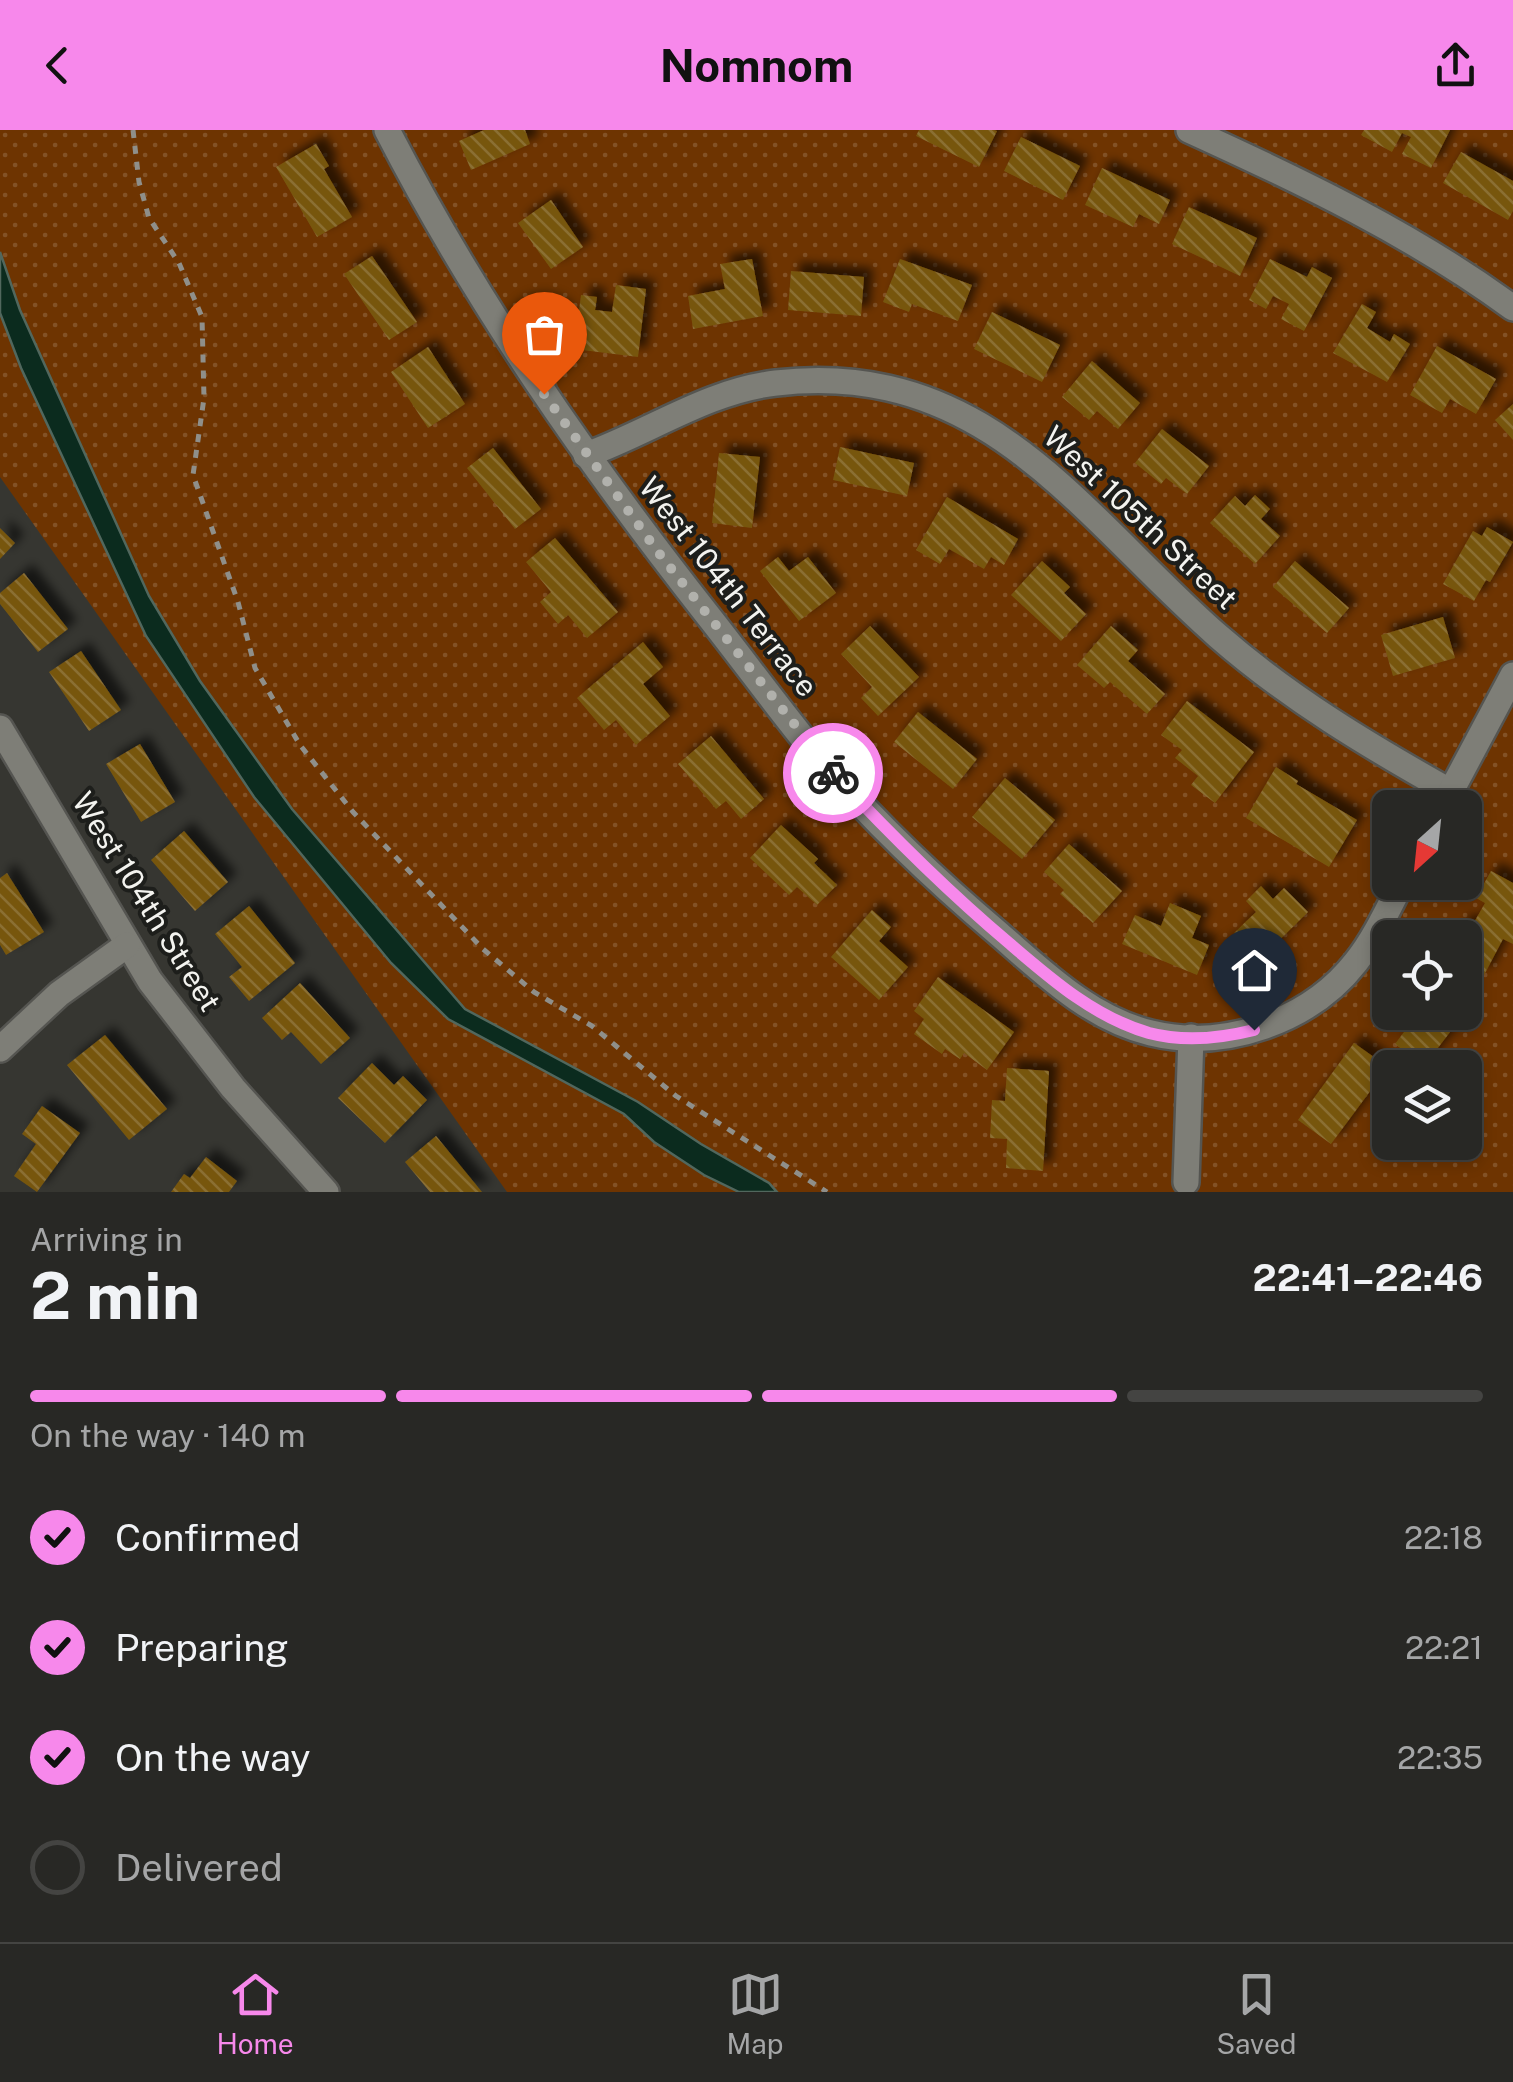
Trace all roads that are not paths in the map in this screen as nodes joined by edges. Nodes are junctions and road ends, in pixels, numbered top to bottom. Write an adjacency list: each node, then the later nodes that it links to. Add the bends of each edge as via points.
1 (387, 130): 4 (street, West 104th Terrace, via 483,302)
2 (1189, 130): 3 (street, via 1387,228)
3 (1513, 308)
4 (586, 455): 7 (street, West 105th Street, via 716,397 771,384 845,382 946,406 1033,458 1269,678); 11 (street, West 104th Terrace, via 819,758 920,863 1090,1007 1152,1034)
5 (1513, 675): 8 (street)
6 (0, 728): 10 (street, West 104th Street)
7 (1432, 790)
8 (1452, 790)
9 (1392, 900): 11 (street, West 104th Terrace, via 1356,963 1325,994 1254,1030)
10 (128, 945): 12 (street, via 59,994); 14 (street, West 104th Street, via 210,1059)
11 (1191, 1036): 13 (street)
12 (0, 1048)
13 (1186, 1182)
14 (326, 1192)

